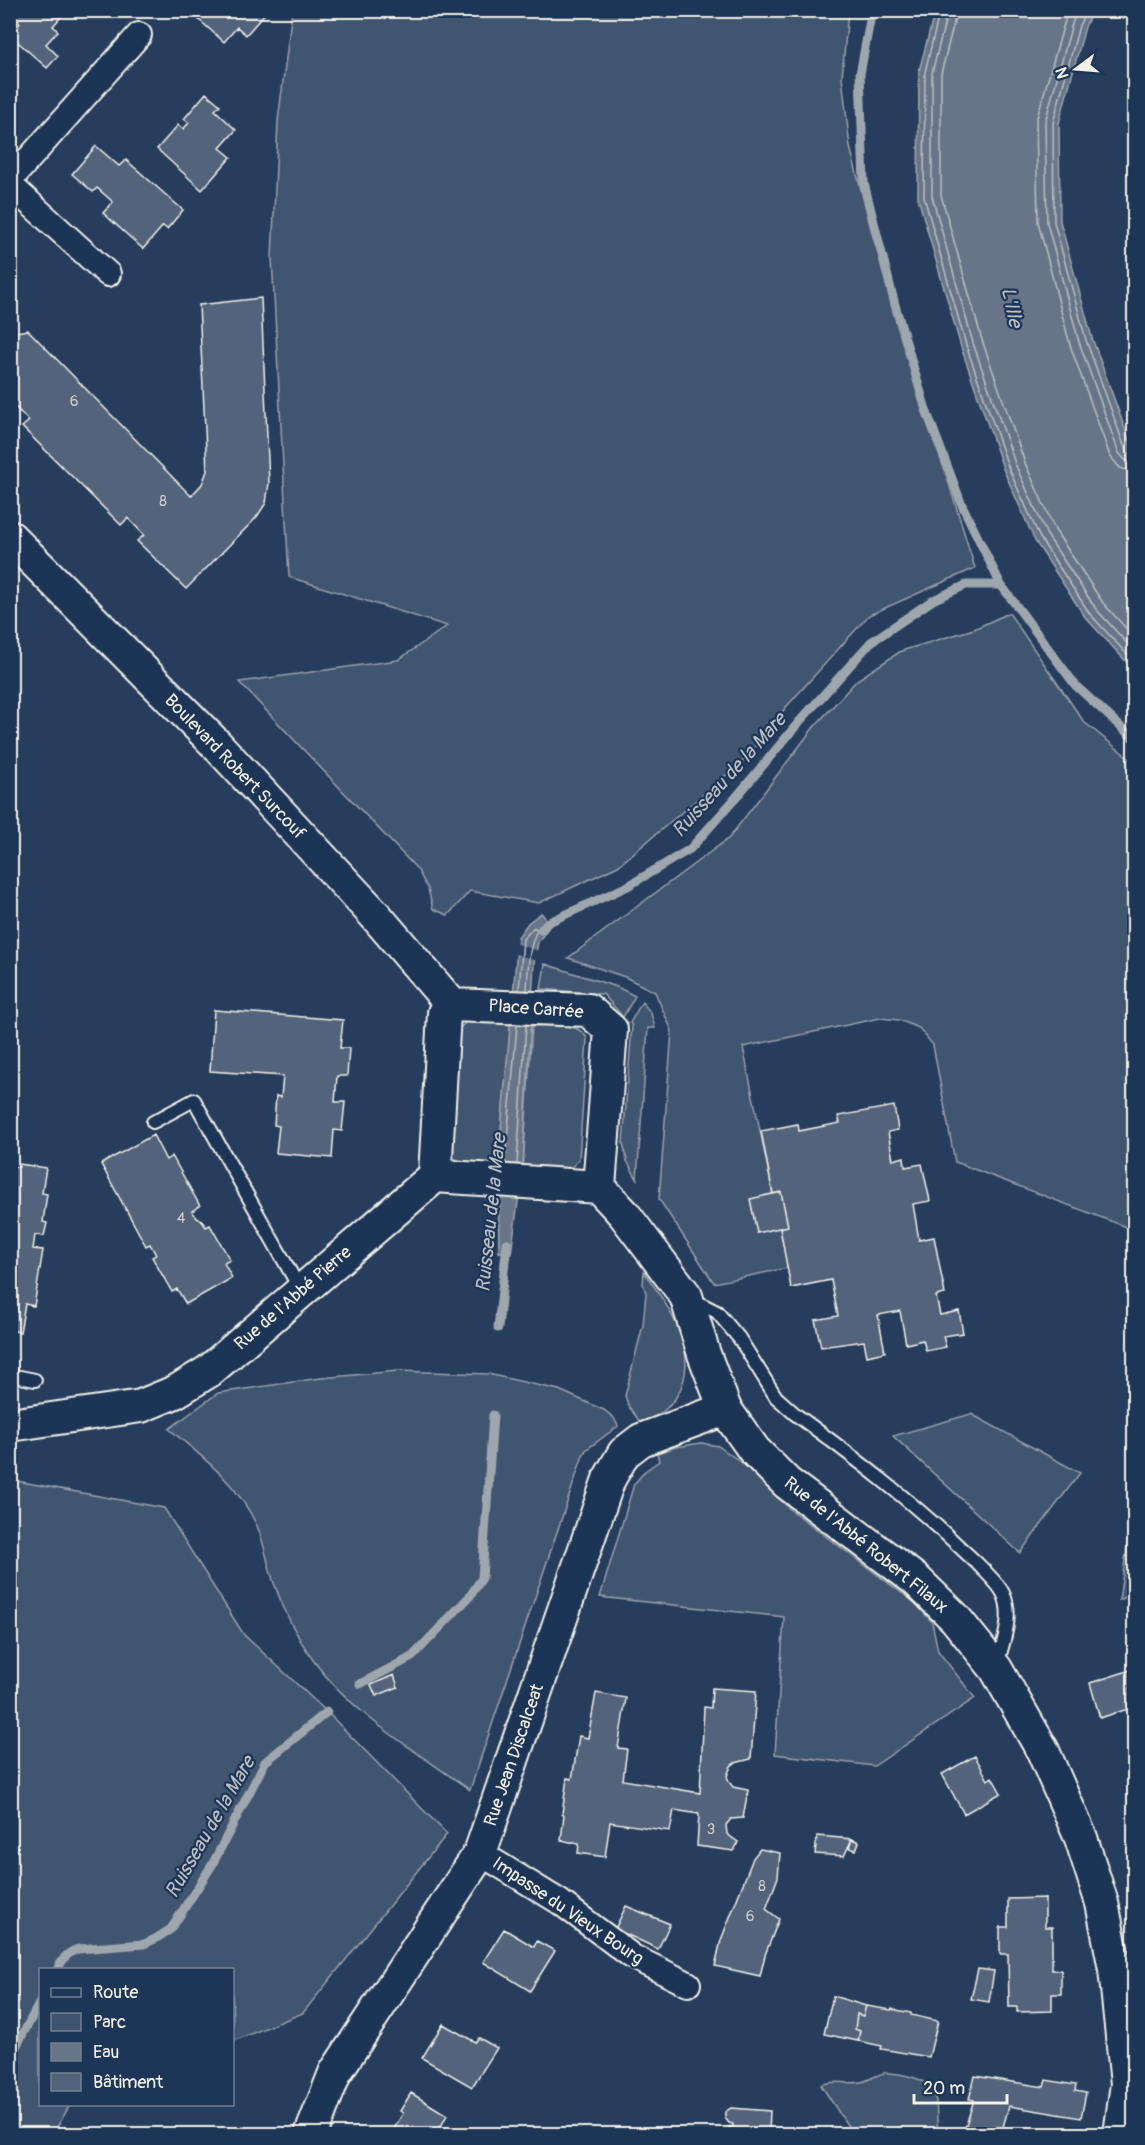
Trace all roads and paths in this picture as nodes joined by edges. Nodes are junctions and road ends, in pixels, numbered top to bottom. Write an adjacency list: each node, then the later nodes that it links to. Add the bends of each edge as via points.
1 (138, 35): 2 (street)
2 (10, 180)
3 (10, 185): 4 (street)
4 (108, 274)
5 (10, 537): 6 (street, Boulevard Robert Surcouf)
6 (467, 1005): 8 (street, via 444,1013); 9 (street, Place Carrée, via 588,1010 611,1030)
7 (153, 1122): 10 (lane, via 194,1100)
8 (435, 1176): 9 (street); 10 (street, Rue de l'Abbé Pierre)
9 (599, 1186): 11 (street, Rue de l'Abbé Robert Filaux)
10 (301, 1291): 15 (street, Rue de l'Abbé Pierre, via 208,1371 174,1392 141,1406)
11 (686, 1296): 14 (street, Rue de l'Abbé Robert Filaux); 16 (lane, via 717,1312 739,1338 776,1397 930,1518 1003,1593 1007,1631)
12 (10, 1375): 13 (lane)
13 (35, 1380)
14 (726, 1409): 16 (street, Rue de l'Abbé Robert Filaux, via 753,1450 787,1483 916,1580 955,1618); 17 (street, Rue Jean Discalceat, via 641,1440 624,1453 609,1479)
15 (10, 1425)
16 (996, 1669): 19 (street, Rue de l'Abbé Robert Filaux, via 1043,1751 1081,1838 1102,1903)
17 (480, 1853): 18 (street, Impasse du Vieux Bourg, via 560,1902 633,1958); 20 (street, Rue Jean Discalceat, via 335,2073)
18 (688, 1984)
19 (1130, 2082): 21 (street, Rue de l'Abbé Robert Filaux)
20 (311, 2134)
21 (1120, 2134)

